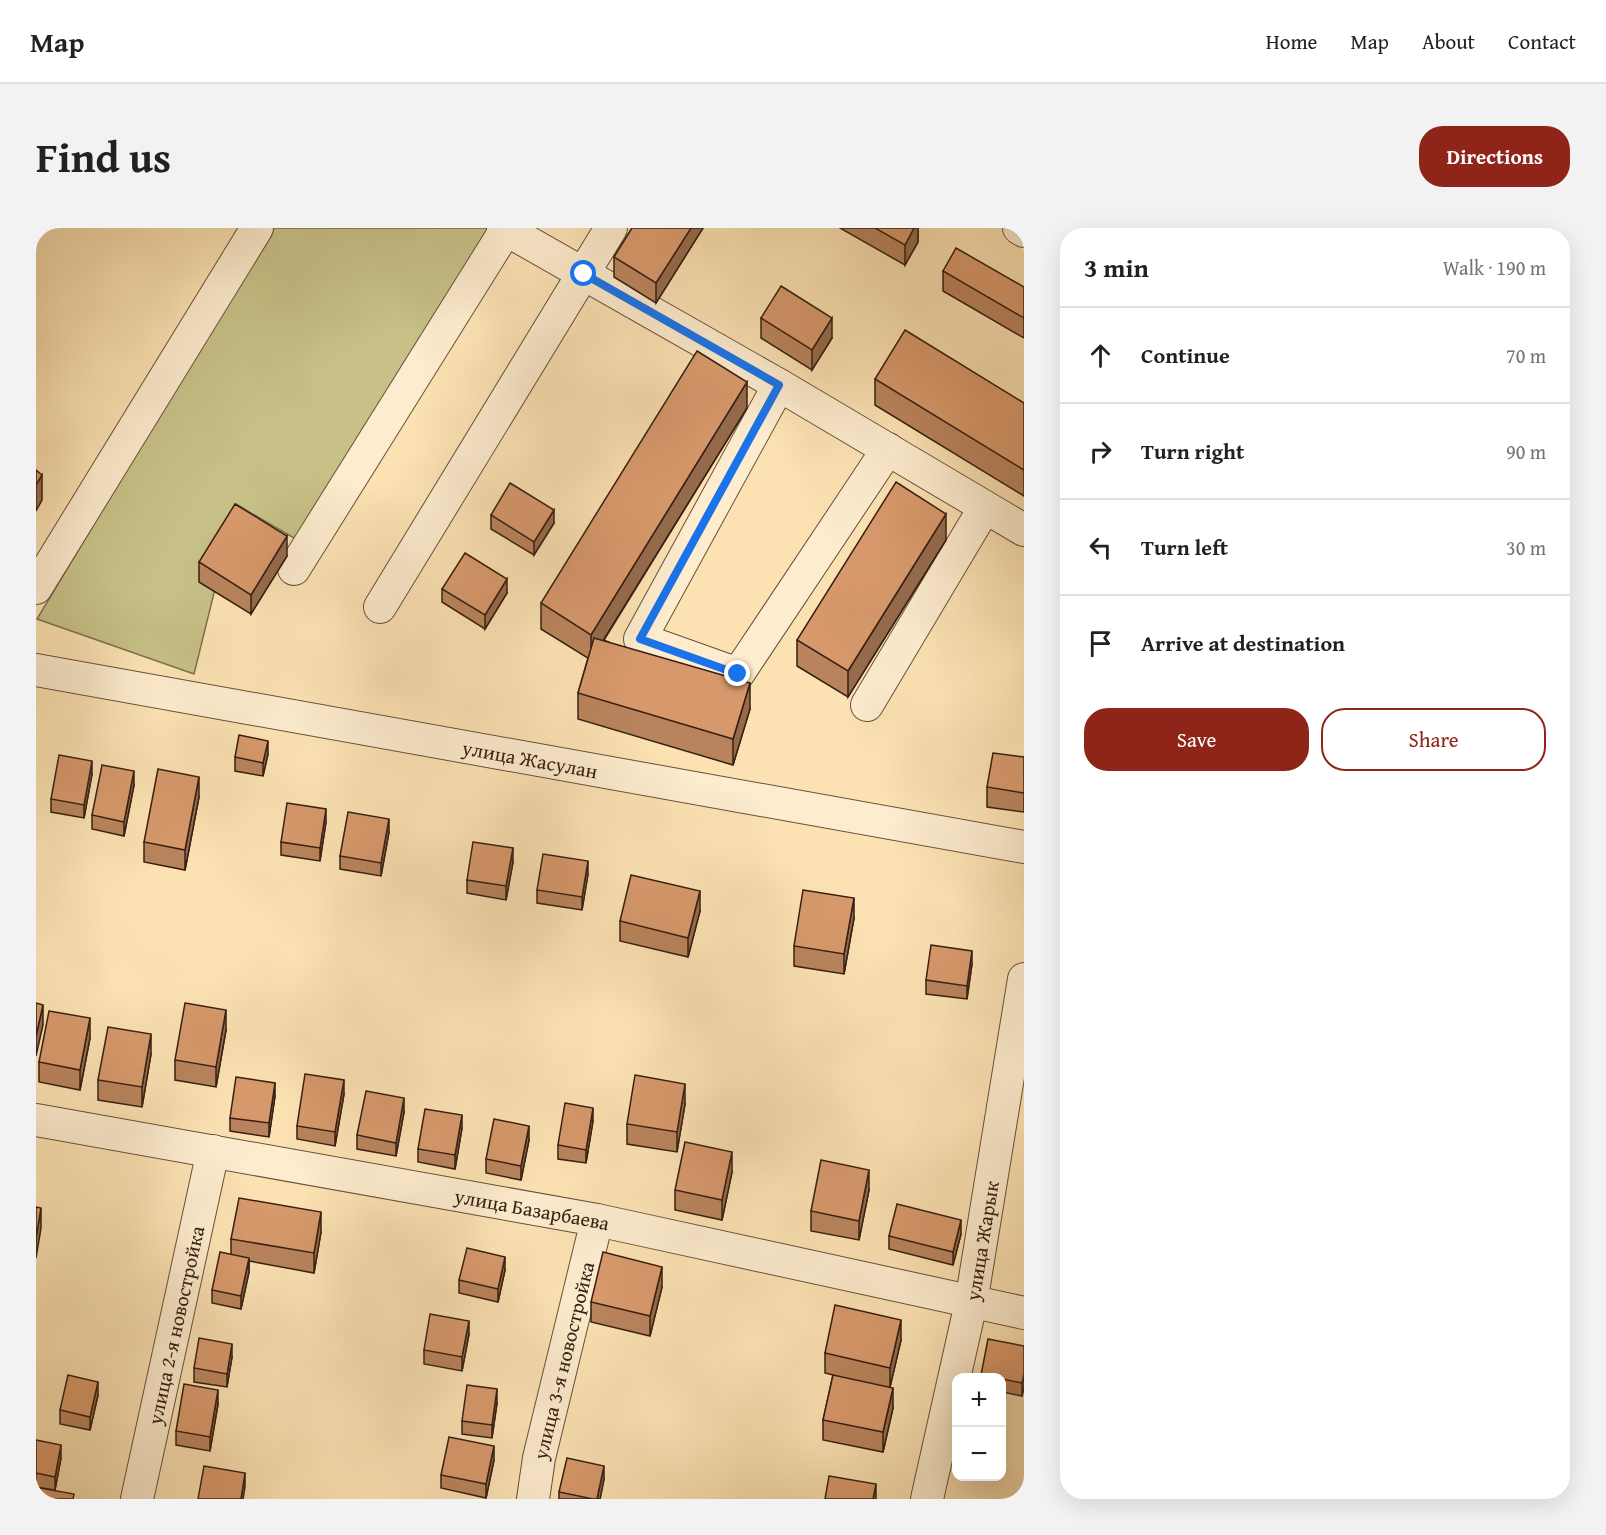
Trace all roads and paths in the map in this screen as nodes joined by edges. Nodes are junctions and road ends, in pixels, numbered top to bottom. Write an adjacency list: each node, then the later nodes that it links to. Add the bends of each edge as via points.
1 (258, 228): 12 (street)
2 (611, 228): 6 (street)
3 (1019, 228): 5 (street)
4 (505, 229): 6 (street); 11 (street)
5 (1024, 231)
6 (584, 274): 7 (street); 13 (street)
7 (779, 385): 8 (street); 8 (street, via 640,639 738,674)
8 (888, 449): 9 (street)
9 (985, 507): 10 (street); 15 (street)
10 (1024, 531)
11 (294, 569)
12 (36, 588)
13 (380, 607)
14 (36, 670): 16 (street, улица Жасулан)
15 (867, 705)
16 (1024, 847)
17 (1024, 979): 21 (street, улица Жарык)
18 (36, 1120): 19 (street, улица Базарбаева)
19 (213, 1151): 20 (street, улица Базарбаева); 23 (street, улица 2-я новостройка)
20 (597, 1220): 21 (street, улица Базарбаева); 24 (street, улица 3-я новостройка, via 539,1458)
21 (971, 1303): 22 (street, улица Базарбаева); 25 (street, улица Жарык)
22 (1024, 1313)
23 (137, 1499)
24 (533, 1499)
25 (927, 1499)

